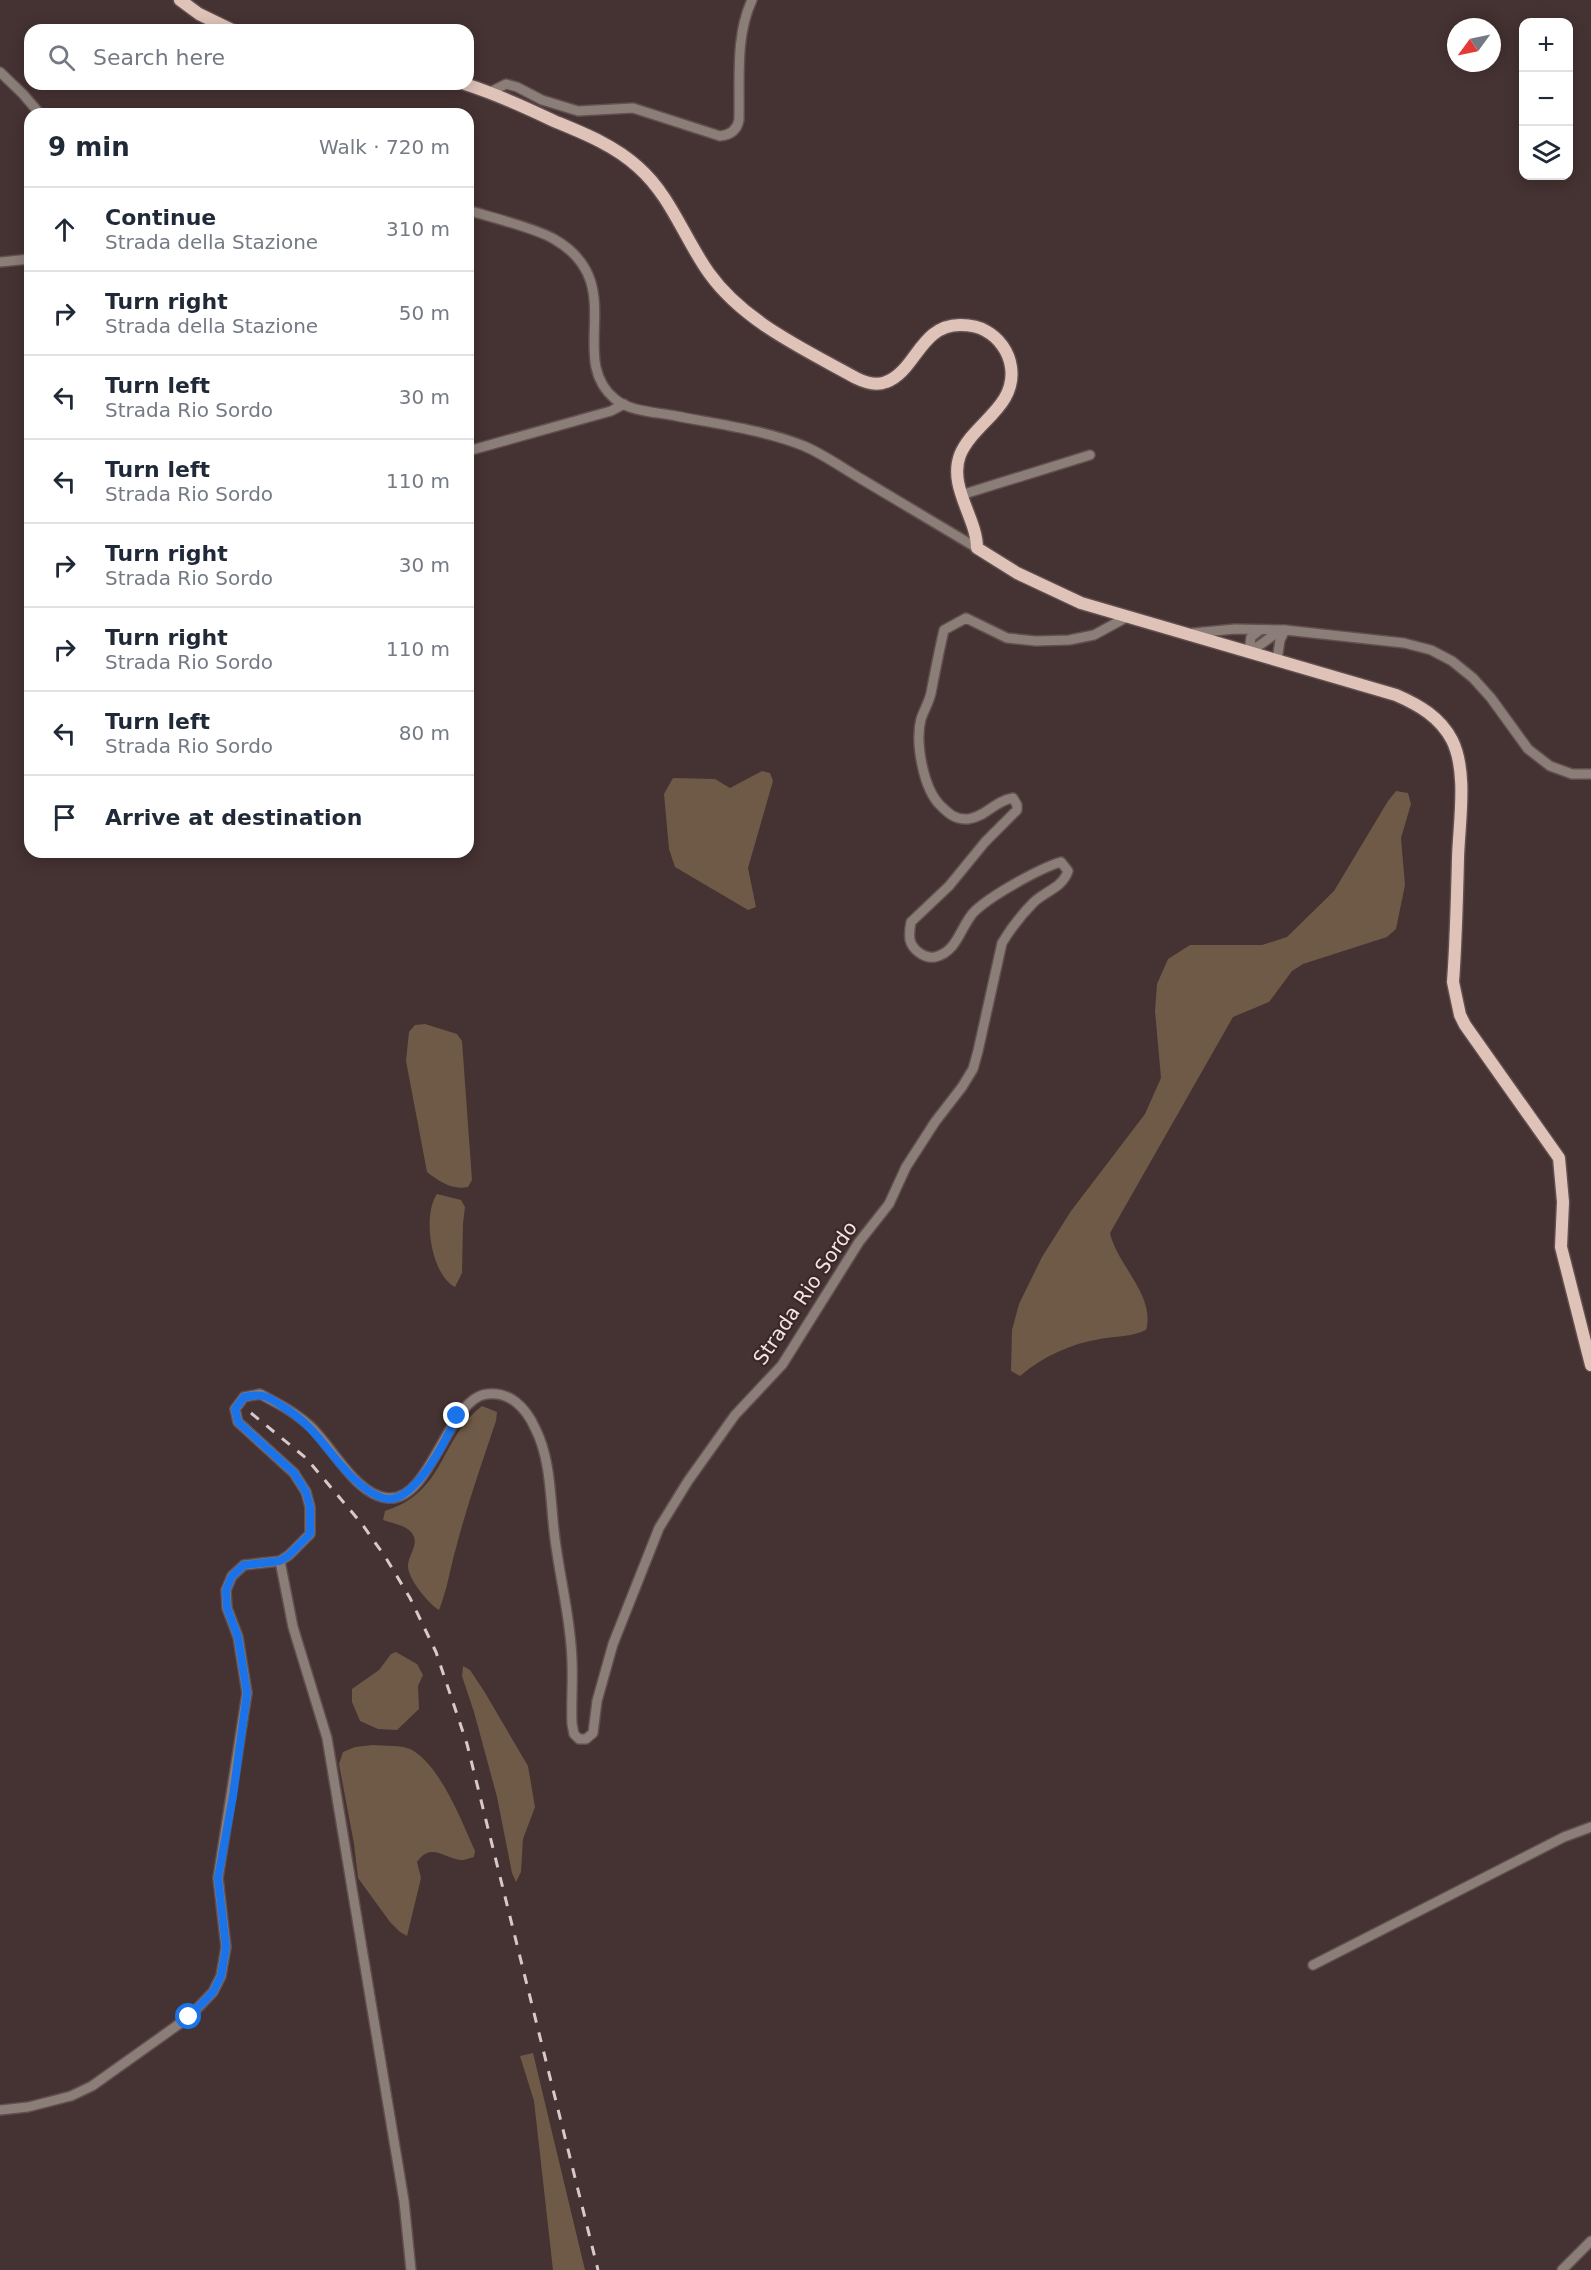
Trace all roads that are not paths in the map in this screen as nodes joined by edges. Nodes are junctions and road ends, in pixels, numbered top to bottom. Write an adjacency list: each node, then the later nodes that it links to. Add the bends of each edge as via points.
1 (180, 0): 3 (main road)
2 (752, 0): 6 (street, via 741,36 739,120 735,130 725,136 633,108 579,111 506,84)
3 (220, 24)
4 (0, 72): 7 (street)
5 (474, 87): 6 (main road)
6 (490, 92): 14 (main road, via 597,140 638,167 665,196 707,271 733,300 781,337 856,378 876,384 896,377 926,339 954,325 970,325 997,339 1011,367 1011,382 1006,398 960,456)
7 (35, 108)
8 (474, 212): 11 (street, via 553,238 584,263 594,297 598,376 616,401)
9 (24, 260): 10 (street)
10 (0, 262)
11 (624, 404): 12 (street); 15 (street, via 805,447)
12 (474, 449)
13 (1090, 455): 14 (street)
14 (961, 495): 15 (main road, via 977,536)
15 (977, 548): 16 (main road, via 1050,590)
16 (1126, 617): 19 (main road); 24 (street, Strada Rio Sordo, via 1094,635 1069,640 1020,641 966,618 944,630 930,697 921,720 920,752 930,790 956,818 981,816 996,803 1013,798 1017,810 911,922 910,942 925,957 934,957 954,946 974,913 1009,889 1062,862 1068,871 1065,879 1030,907 1002,943 973,1069 906,1167 889,1204 859,1242 782,1365 735,1415 670,1508 613,1644 597,1701 593,1733 586,1739 574,1734 570,1702 572,1661 548,1477 536,1428 514,1399 488,1394 466,1404 415,1484 389,1499 351,1476 297,1415 260,1394 244,1397 235,1409 238,1422 294,1473 310,1507 310,1534)
17 (1261, 629): 18 (street); 19 (street); 20 (street, via 1251,637)
18 (1285, 630): 20 (street); 21 (street); 22 (street, via 1404,643 1431,650 1473,678 1528,749 1550,766 1572,774)
19 (1190, 633): 20 (main road)
20 (1248, 651): 21 (main road)
21 (1277, 660): 23 (main road, via 1415,703 1443,725 1453,742 1459,760 1461,798 1455,998 1465,1025 1559,1158 1563,1202 1560,1247)
22 (1591, 774)
23 (1591, 1365)
24 (280, 1561): 27 (street, via 244,1565 232,1576 226,1590 247,1693 218,1878 226,1947 221,1976 213,1992 189,2017 92,2086 28,2108); 29 (street, via 293,1628 327,1738 404,2201)
25 (1591, 1827): 26 (street, via 1564,1837)
26 (1313, 1965)
27 (0, 2110)
28 (1591, 2241): 30 (street)
29 (411, 2270)
30 (1562, 2270)

